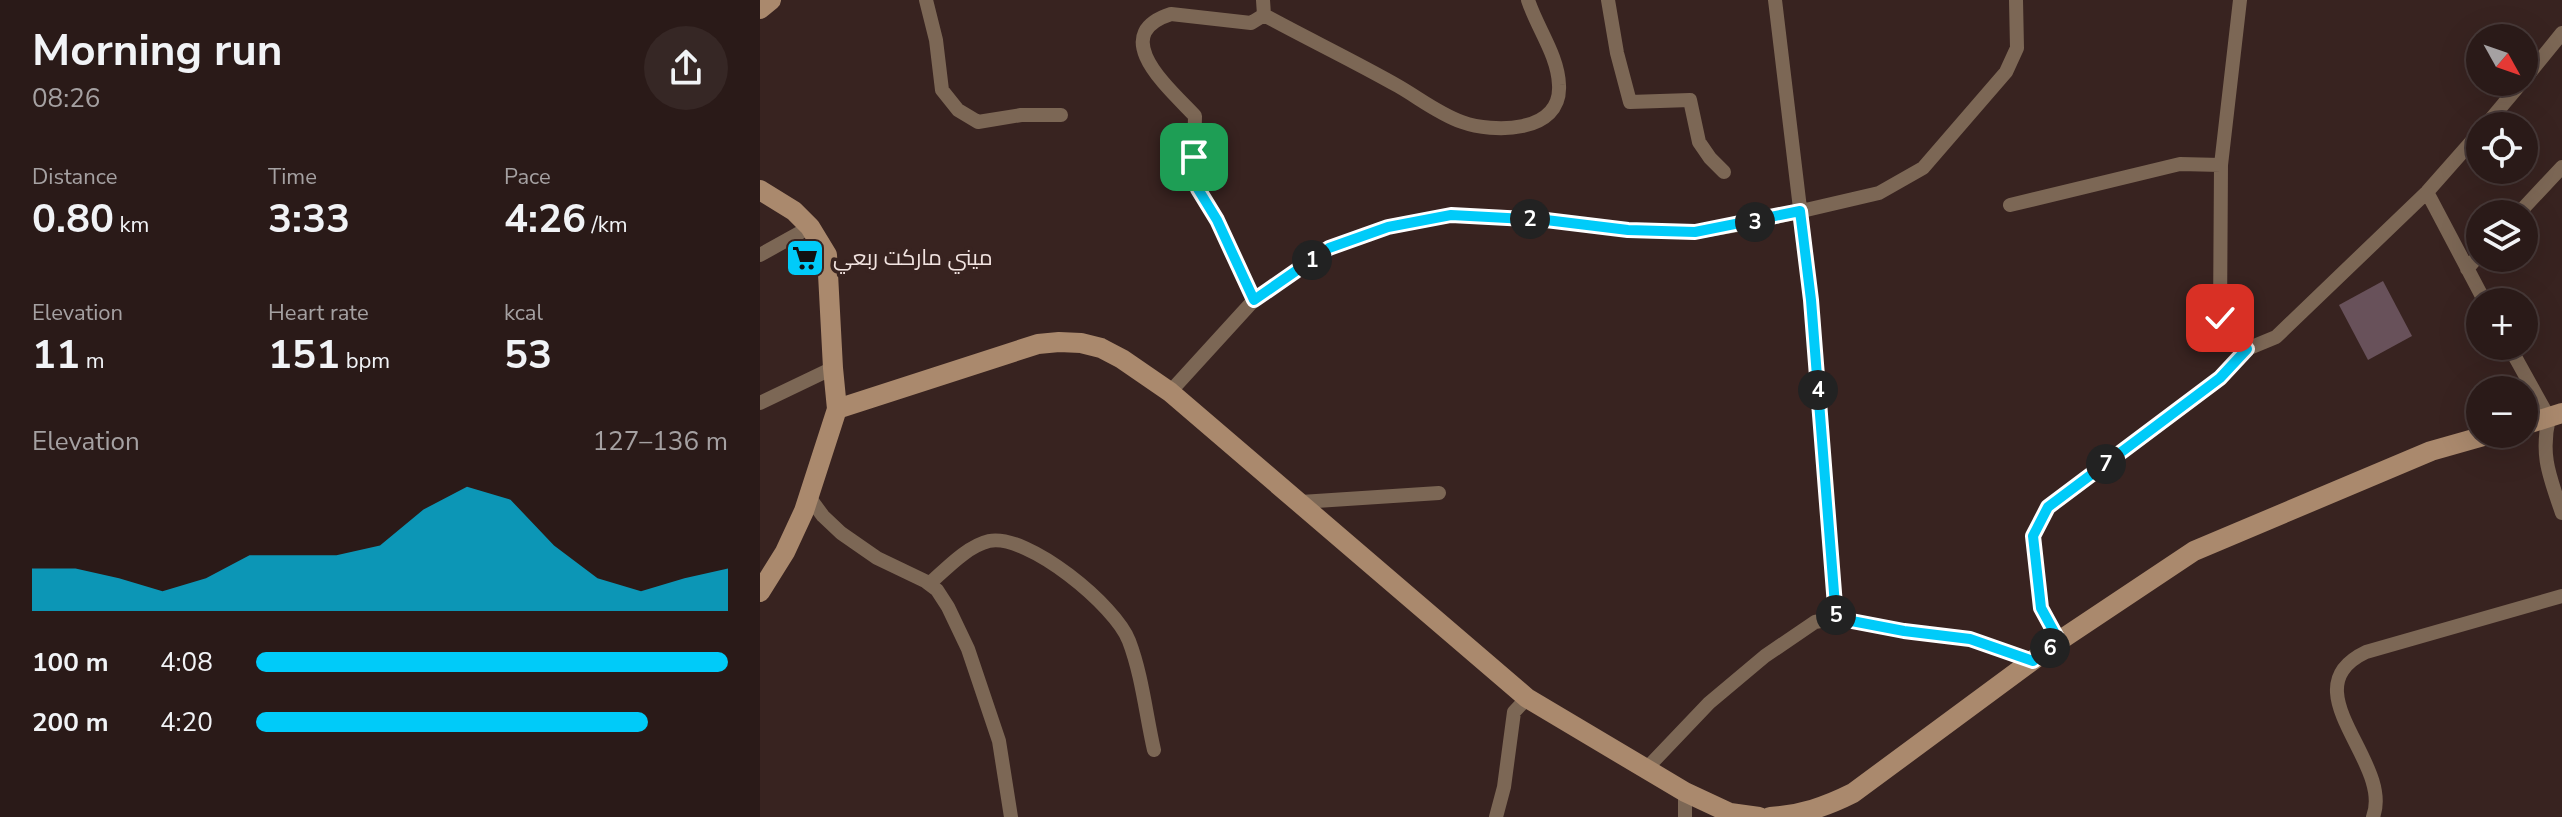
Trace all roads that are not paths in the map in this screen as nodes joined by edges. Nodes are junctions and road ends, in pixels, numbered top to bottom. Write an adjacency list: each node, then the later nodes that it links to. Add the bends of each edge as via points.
1 (771, 0): 9 (street)
2 (926, 0): 14 (street, via 942,90 958,110 978,122)
3 (1528, 0): 8 (street, via 1560,87 1549,112 1516,128 1486,128 1447,116)
4 (1608, 0): 18 (street, via 1630,102 1690,100 1697,136)
5 (1775, 0): 23 (street)
6 (2016, 0): 23 (street, via 2017,48 2006,72 1923,168 1879,193)
7 (2240, 0): 16 (street)
8 (1264, 8): 27 (street, via 1251,23 1171,14 1150,25 1143,49 1149,66 1195,116 1198,189)
9 (760, 9)
10 (2562, 33): 11 (street)
11 (2538, 63)
12 (2510, 96): 13 (street)
13 (2497, 112)
14 (1061, 115)
15 (2466, 148): 20 (street)
16 (2221, 165): 22 (street, via 2180,164); 28 (street, via 2220,318)
17 (2562, 167): 21 (street)
18 (1724, 172)
19 (760, 190): 24 (street)
20 (2427, 192): 26 (street); 28 (street, via 2276,337)
21 (2531, 200)
22 (2010, 205)
23 (1800, 211): 27 (street, via 1695,232 1451,215 1388,227 1329,248); 43 (street)
24 (810, 227): 25 (street); 30 (street, via 827,255)
25 (760, 255)
26 (2466, 267)
27 (1254, 300): 31 (street)
28 (2247, 349): 44 (street, via 2220,378 2048,507 2033,536 2041,608)
29 (2518, 360): 34 (street)
30 (833, 368): 32 (street); 33 (street)
31 (1170, 392): 33 (street, via 1101,348 1059,342 1038,344); 38 (street)
32 (760, 403)
33 (837, 409): 37 (street)
34 (2555, 415): 39 (street, via 2544,440 2544,460)
35 (2466, 441): 44 (street, via 2194,551)
36 (1439, 493): 38 (street)
37 (809, 497): 40 (street, via 841,533); 41 (street)
38 (1301, 502): 46 (street)
39 (2562, 513)
40 (929, 584): 47 (street, via 980,543 993,540 1051,562 1091,591 1129,640); 51 (street, via 948,607 968,649 999,741)
41 (760, 592)
42 (2562, 596): 56 (street, via 2351,659 2336,682 2338,704 2374,788)
43 (1836, 618): 45 (street, via 1970,639); 48 (street, via 1815,622 1765,656 1709,703)
44 (2059, 641): 45 (street)
45 (2033, 661): 50 (street)
46 (1527, 698): 48 (street); 52 (street, via 1514,712)
47 (1154, 750)
48 (1647, 768): 49 (street)
49 (1685, 792): 53 (street); 54 (street, via 1730,813)
50 (1822, 813): 55 (street)
51 (1011, 817)
52 (1496, 817)
53 (1685, 817)
54 (1759, 817)
55 (1770, 817)
56 (2373, 817)

